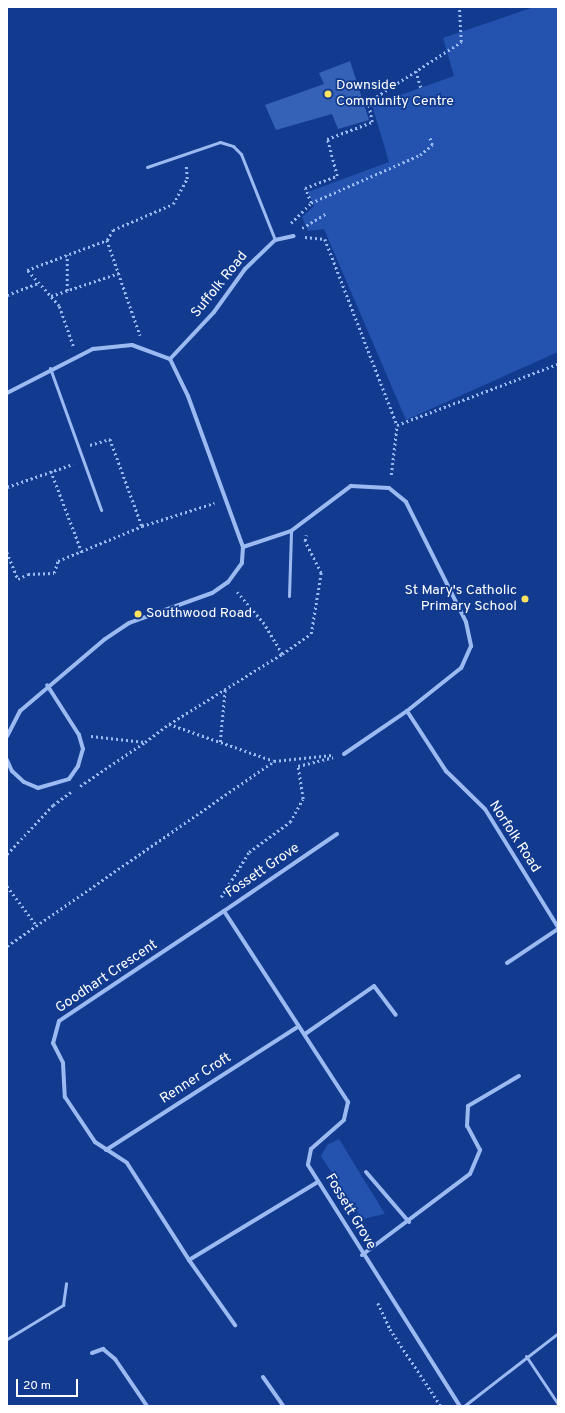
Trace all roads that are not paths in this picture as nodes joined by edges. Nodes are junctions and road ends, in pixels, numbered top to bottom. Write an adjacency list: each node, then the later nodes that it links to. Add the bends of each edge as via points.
1 (147, 166): 3 (lane, via 220,142 232,146 241,154)
2 (293, 236): 3 (street, Suffolk Road)
3 (275, 240): 4 (street, Suffolk Road, via 245,269 214,312)
4 (170, 359): 5 (street, via 132,345 93,349); 9 (street, via 188,396)
5 (50, 368): 6 (street); 7 (lane)
6 (7, 393)
7 (101, 510)
8 (291, 531): 9 (street); 10 (lane); 12 (street, via 351,486 389,488 406,502 466,622 471,646 461,668)
9 (243, 547): 11 (street, via 242,563 228,582 184,606 129,623)
10 (289, 596)
11 (47, 685): 13 (street, via 20,711); 15 (street, via 79,735 83,749 78,766 69,779 38,788 24,782 12,771)
12 (406, 711): 14 (street); 18 (street, Norfolk Road, via 446,771 485,809)
13 (7, 736)
14 (344, 754)
15 (7, 760)
16 (337, 834): 17 (street, Fossett Grove)
17 (224, 911): 21 (street, Fossett Grove); 24 (street, Goodhart Crescent, via 59,1021 53,1043 63,1063 65,1097 95,1142)
18 (558, 928): 19 (street, Norfolk Road)
19 (507, 964)
20 (396, 1015): 22 (street, via 374,986)
21 (299, 1026): 22 (street, Fossett Grove); 24 (street, Renner Croft)
22 (305, 1034): 26 (street, Fossett Grove, via 348,1102 344,1120 311,1149 308,1165)
23 (519, 1076): 27 (street, via 468,1106 467,1126 480,1150 477,1164 470,1174)
24 (106, 1150): 29 (street, Goodhart Crescent, via 127,1163)
25 (366, 1172): 27 (street)
26 (318, 1182): 28 (street, Fossett Grove); 29 (street)
27 (409, 1222): 28 (street)
28 (362, 1254): 40 (street, Fossett Grove)
29 (189, 1260): 31 (street, Goodhart Crescent)
30 (66, 1283): 33 (lane, via 63,1305)
31 (235, 1324)
32 (558, 1333): 35 (lane)
33 (7, 1339)
34 (92, 1353): 38 (street, via 102,1349 115,1358)
35 (526, 1356): 37 (lane); 41 (lane)
36 (263, 1377): 39 (street)
37 (558, 1404)
38 (147, 1406)
39 (283, 1406)
40 (460, 1406)
41 (464, 1406)

